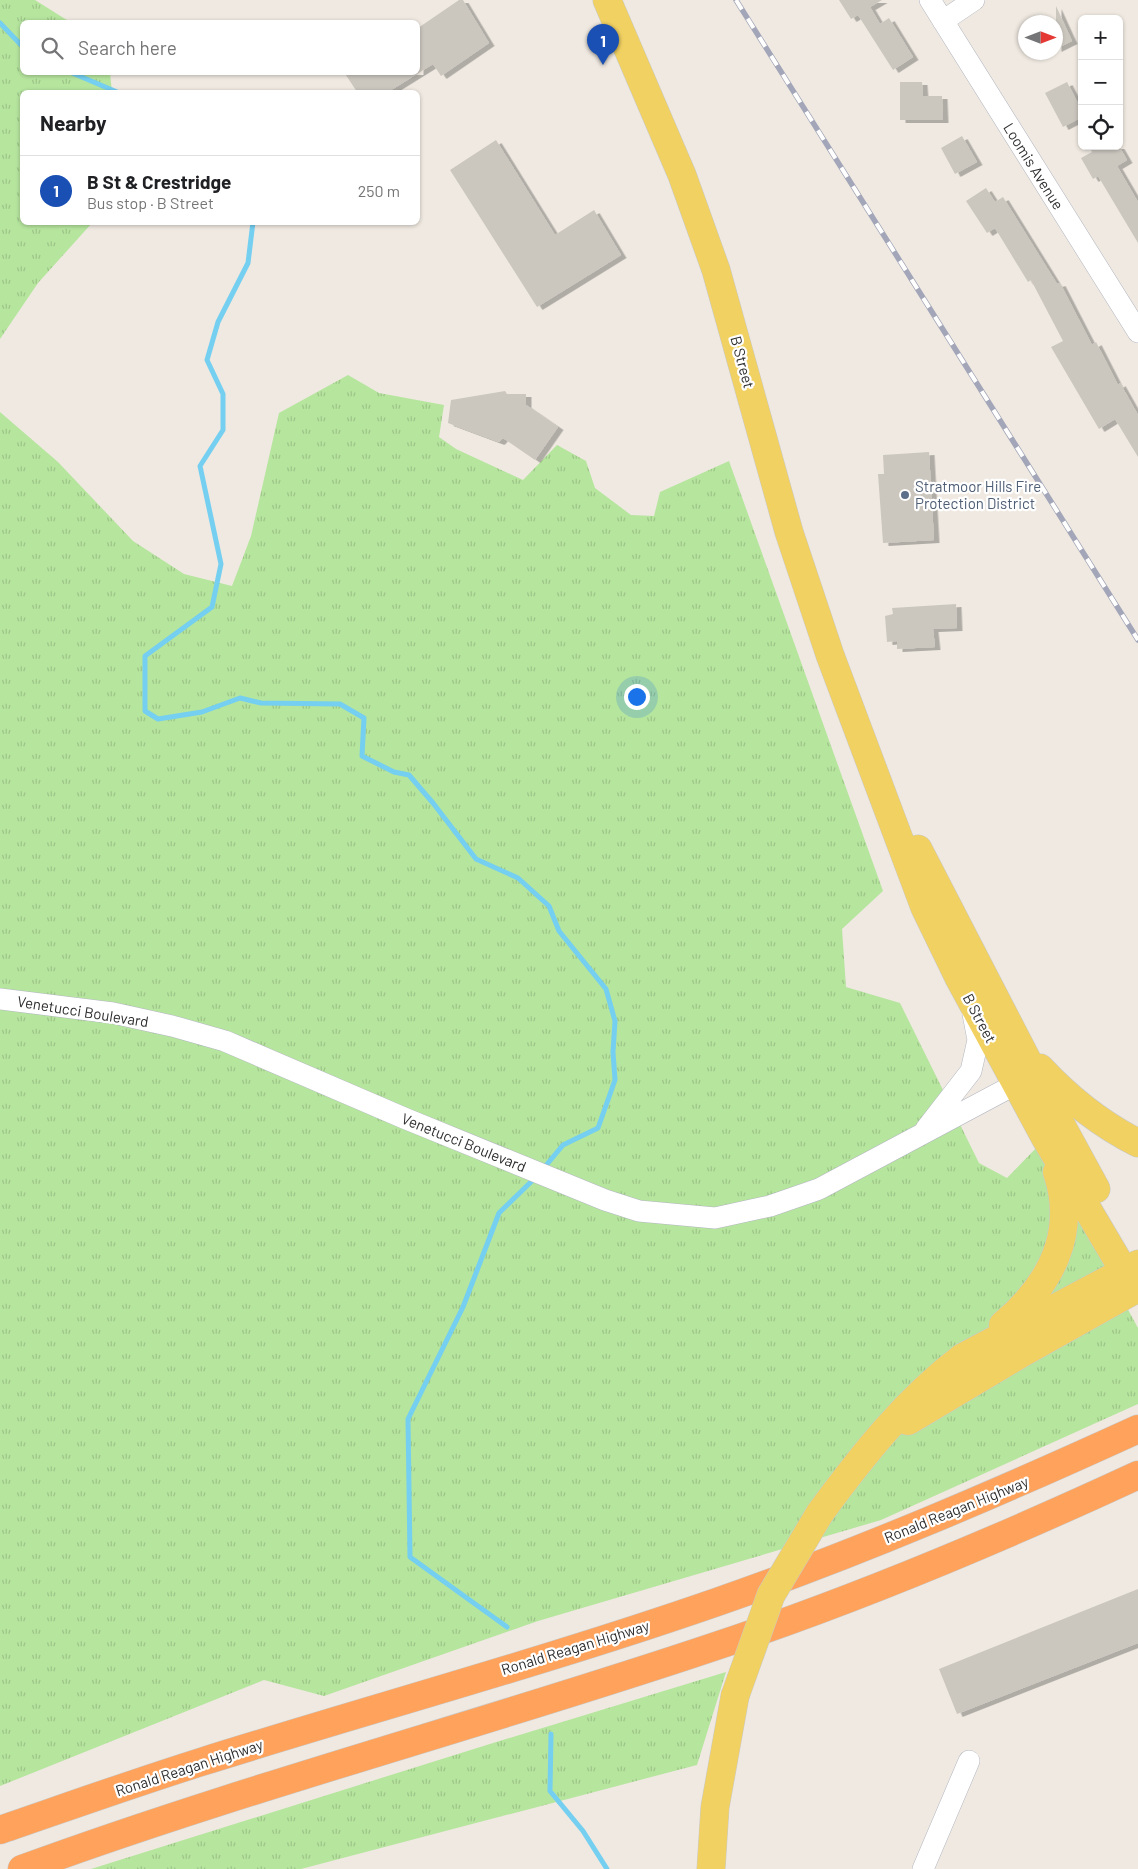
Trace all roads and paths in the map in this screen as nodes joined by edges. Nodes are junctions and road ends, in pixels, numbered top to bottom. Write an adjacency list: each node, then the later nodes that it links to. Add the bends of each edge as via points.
1 (607, 0): 6 (main road, B Street, via 672,148 716,270 789,532)
2 (930, 0): 4 (street, Loomis Avenue)
3 (974, 0): 4 (street)
4 (943, 21): 5 (street, Loomis Avenue)
5 (1138, 332)
6 (859, 732): 8 (main road, B Street, via 925,908); 9 (main road, B Street)
7 (0, 999): 11 (street, Venetucci Boulevard, via 113,1013 225,1042 639,1211 715,1218 770,1206 819,1189)
8 (971, 1001): 10 (main road, B Street); 11 (street, Venetucci Boulevard, via 978,1040 972,1071)
9 (1017, 1040): 13 (main road, via 1039,1067 1082,1108); 14 (main road, B Street)
10 (1016, 1084): 11 (street, Venetucci Boulevard); 12 (main road, B Street)
11 (922, 1135)
12 (1046, 1139): 14 (main road, B Street); 15 (main road, via 1064,1208 1055,1261 1045,1280 1020,1311)
13 (1138, 1143)
14 (1136, 1274): 15 (main road); 17 (main road, via 926,1408)
15 (963, 1357): 17 (main road, via 898,1414)
16 (1138, 1429): 20 (highway, Ronald Reagan Highway, via 981,1500 718,1601 597,1642 199,1762)
17 (872, 1449): 22 (main road, bridge, via 820,1513 771,1595 735,1696 715,1807)
18 (1138, 1475): 21 (highway, via 947,1559 716,1647 144,1826)
19 (969, 1760): 23 (street)
20 (0, 1830)
21 (22, 1869)
22 (711, 1869)
23 (923, 1869)

